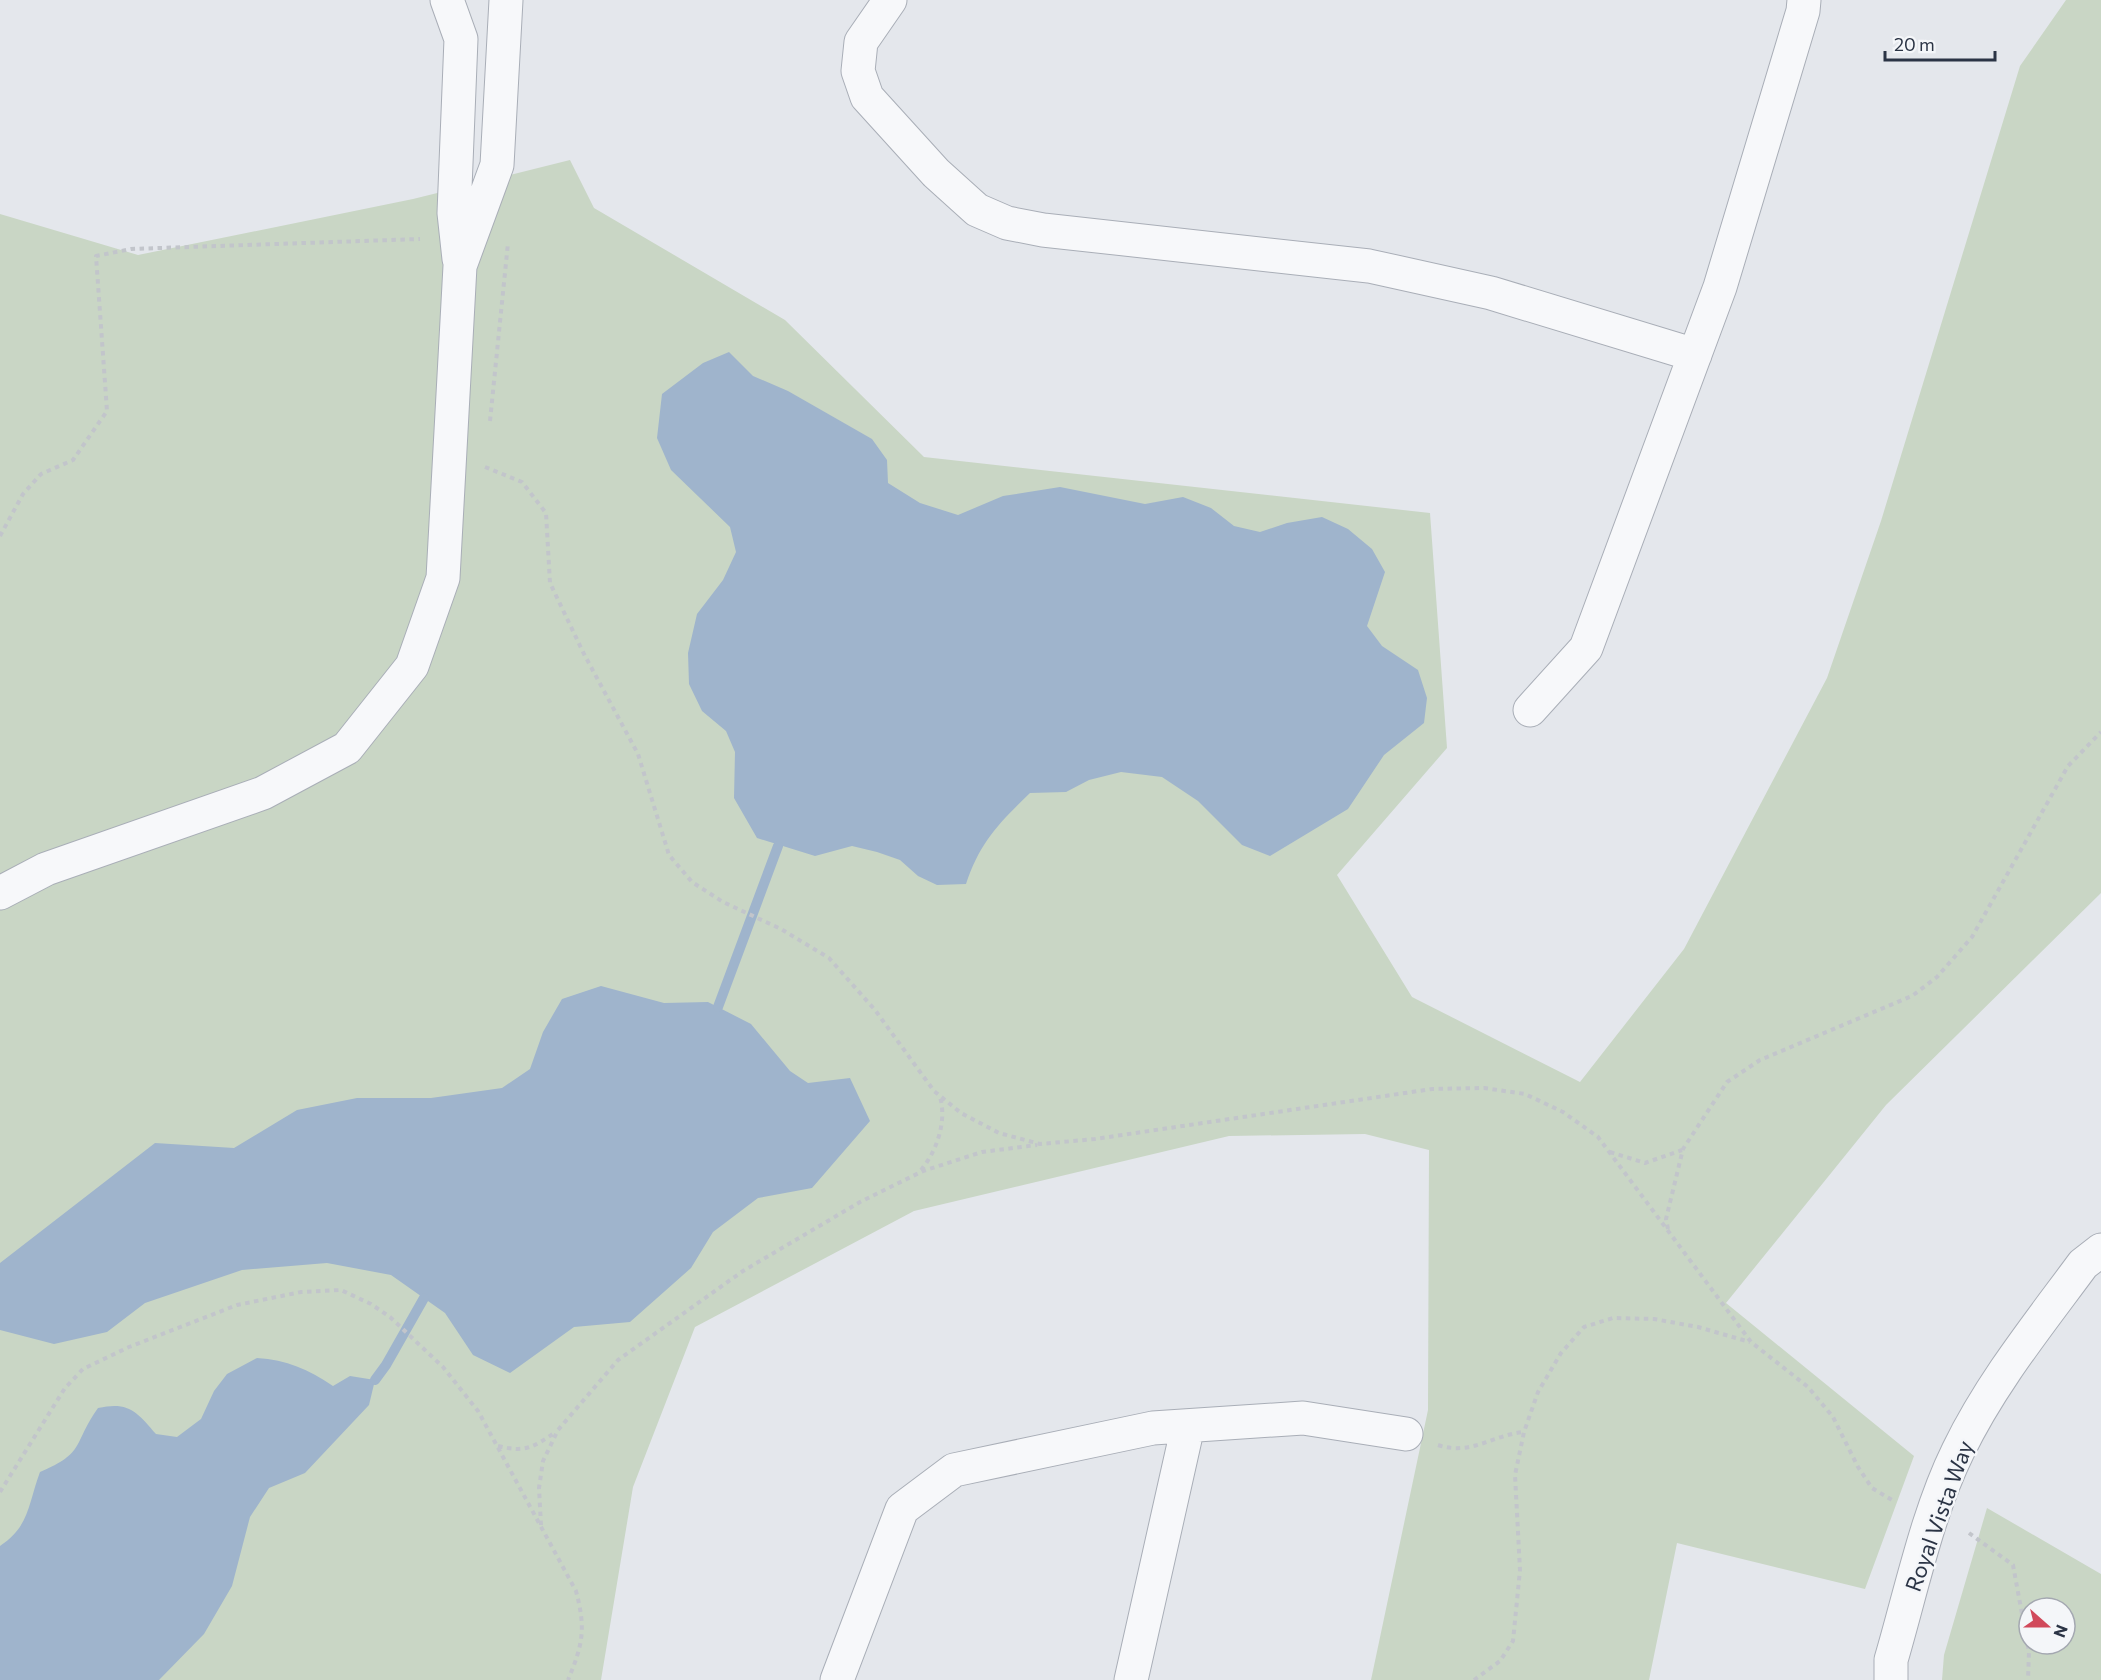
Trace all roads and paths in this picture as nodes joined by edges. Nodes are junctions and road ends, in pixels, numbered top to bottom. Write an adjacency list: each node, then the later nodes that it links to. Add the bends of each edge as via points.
1 (447, 0): 7 (street, via 461,39 454,213)
2 (506, 0): 7 (street, via 497,165)
3 (890, 0): 8 (street, via 861,42 858,71 867,97 936,173 978,210 1007,223 1369,266 1491,292)
4 (1803, 0): 8 (street, via 1803,11 1720,287)
5 (509, 233): 9 (path)
6 (432, 238): 11 (path, via 131,249 96,256 107,411 73,460 41,474 23,495)
7 (460, 266): 14 (street, via 443,578 412,666 347,748 263,793 46,869)
8 (1695, 355): 12 (street, via 1586,648)
9 (490, 422)
10 (486, 458): 15 (path, via 485,469 522,482 546,513 550,583 638,754 669,855 692,882 723,902 781,929 829,958)
11 (0, 536)
12 (1530, 710)
13 (2101, 732): 17 (path, via 2068,766 1972,937 1937,977 1912,996 1760,1060 1727,1082)
14 (0, 893)
15 (940, 1096): 16 (path, via 961,1113 999,1133); 19 (path, via 943,1109 936,1142)
16 (1040, 1144): 18 (path, via 1432,1089 1484,1088 1525,1094 1563,1112 1598,1137); 19 (path, via 982,1152)
17 (1683, 1149): 18 (path, via 1645,1163); 20 (path, via 1666,1219)
18 (1609, 1152): 20 (path)
19 (918, 1174): 24 (path, via 860,1202 743,1271 618,1360)
20 (1668, 1231): 22 (path)
21 (2101, 1250): 36 (street, Royal Vista Way, via 2083,1264 1996,1380 1957,1452 1891,1660)
22 (1750, 1342): 25 (path, via 1654,1319 1613,1318 1584,1327 1561,1353 1538,1392); 29 (path, via 1808,1388 1833,1418 1872,1488)
23 (1188, 1426): 26 (street, via 1303,1418); 33 (street, via 1153,1428 954,1470 902,1509); 34 (street)
24 (558, 1430): 27 (path, via 520,1452); 30 (path, via 543,1461 539,1488)
25 (1524, 1432): 26 (path, via 1509,1433 1483,1445 1451,1449); 35 (path, via 1515,1474 1520,1570 1513,1641 1500,1661)
26 (1406, 1434)
27 (497, 1446): 28 (path, via 478,1411 433,1358 390,1317 341,1290 302,1292 237,1305 84,1369 65,1388); 30 (path)
28 (0, 1492)
29 (1893, 1500)
30 (542, 1527): 32 (path, via 576,1591 583,1619 580,1649)
31 (1969, 1533): 37 (path, via 2013,1565 2029,1652)
32 (567, 1680)
33 (837, 1680)
34 (1131, 1680)
35 (1474, 1680)
36 (1891, 1680)
37 (2028, 1680)

